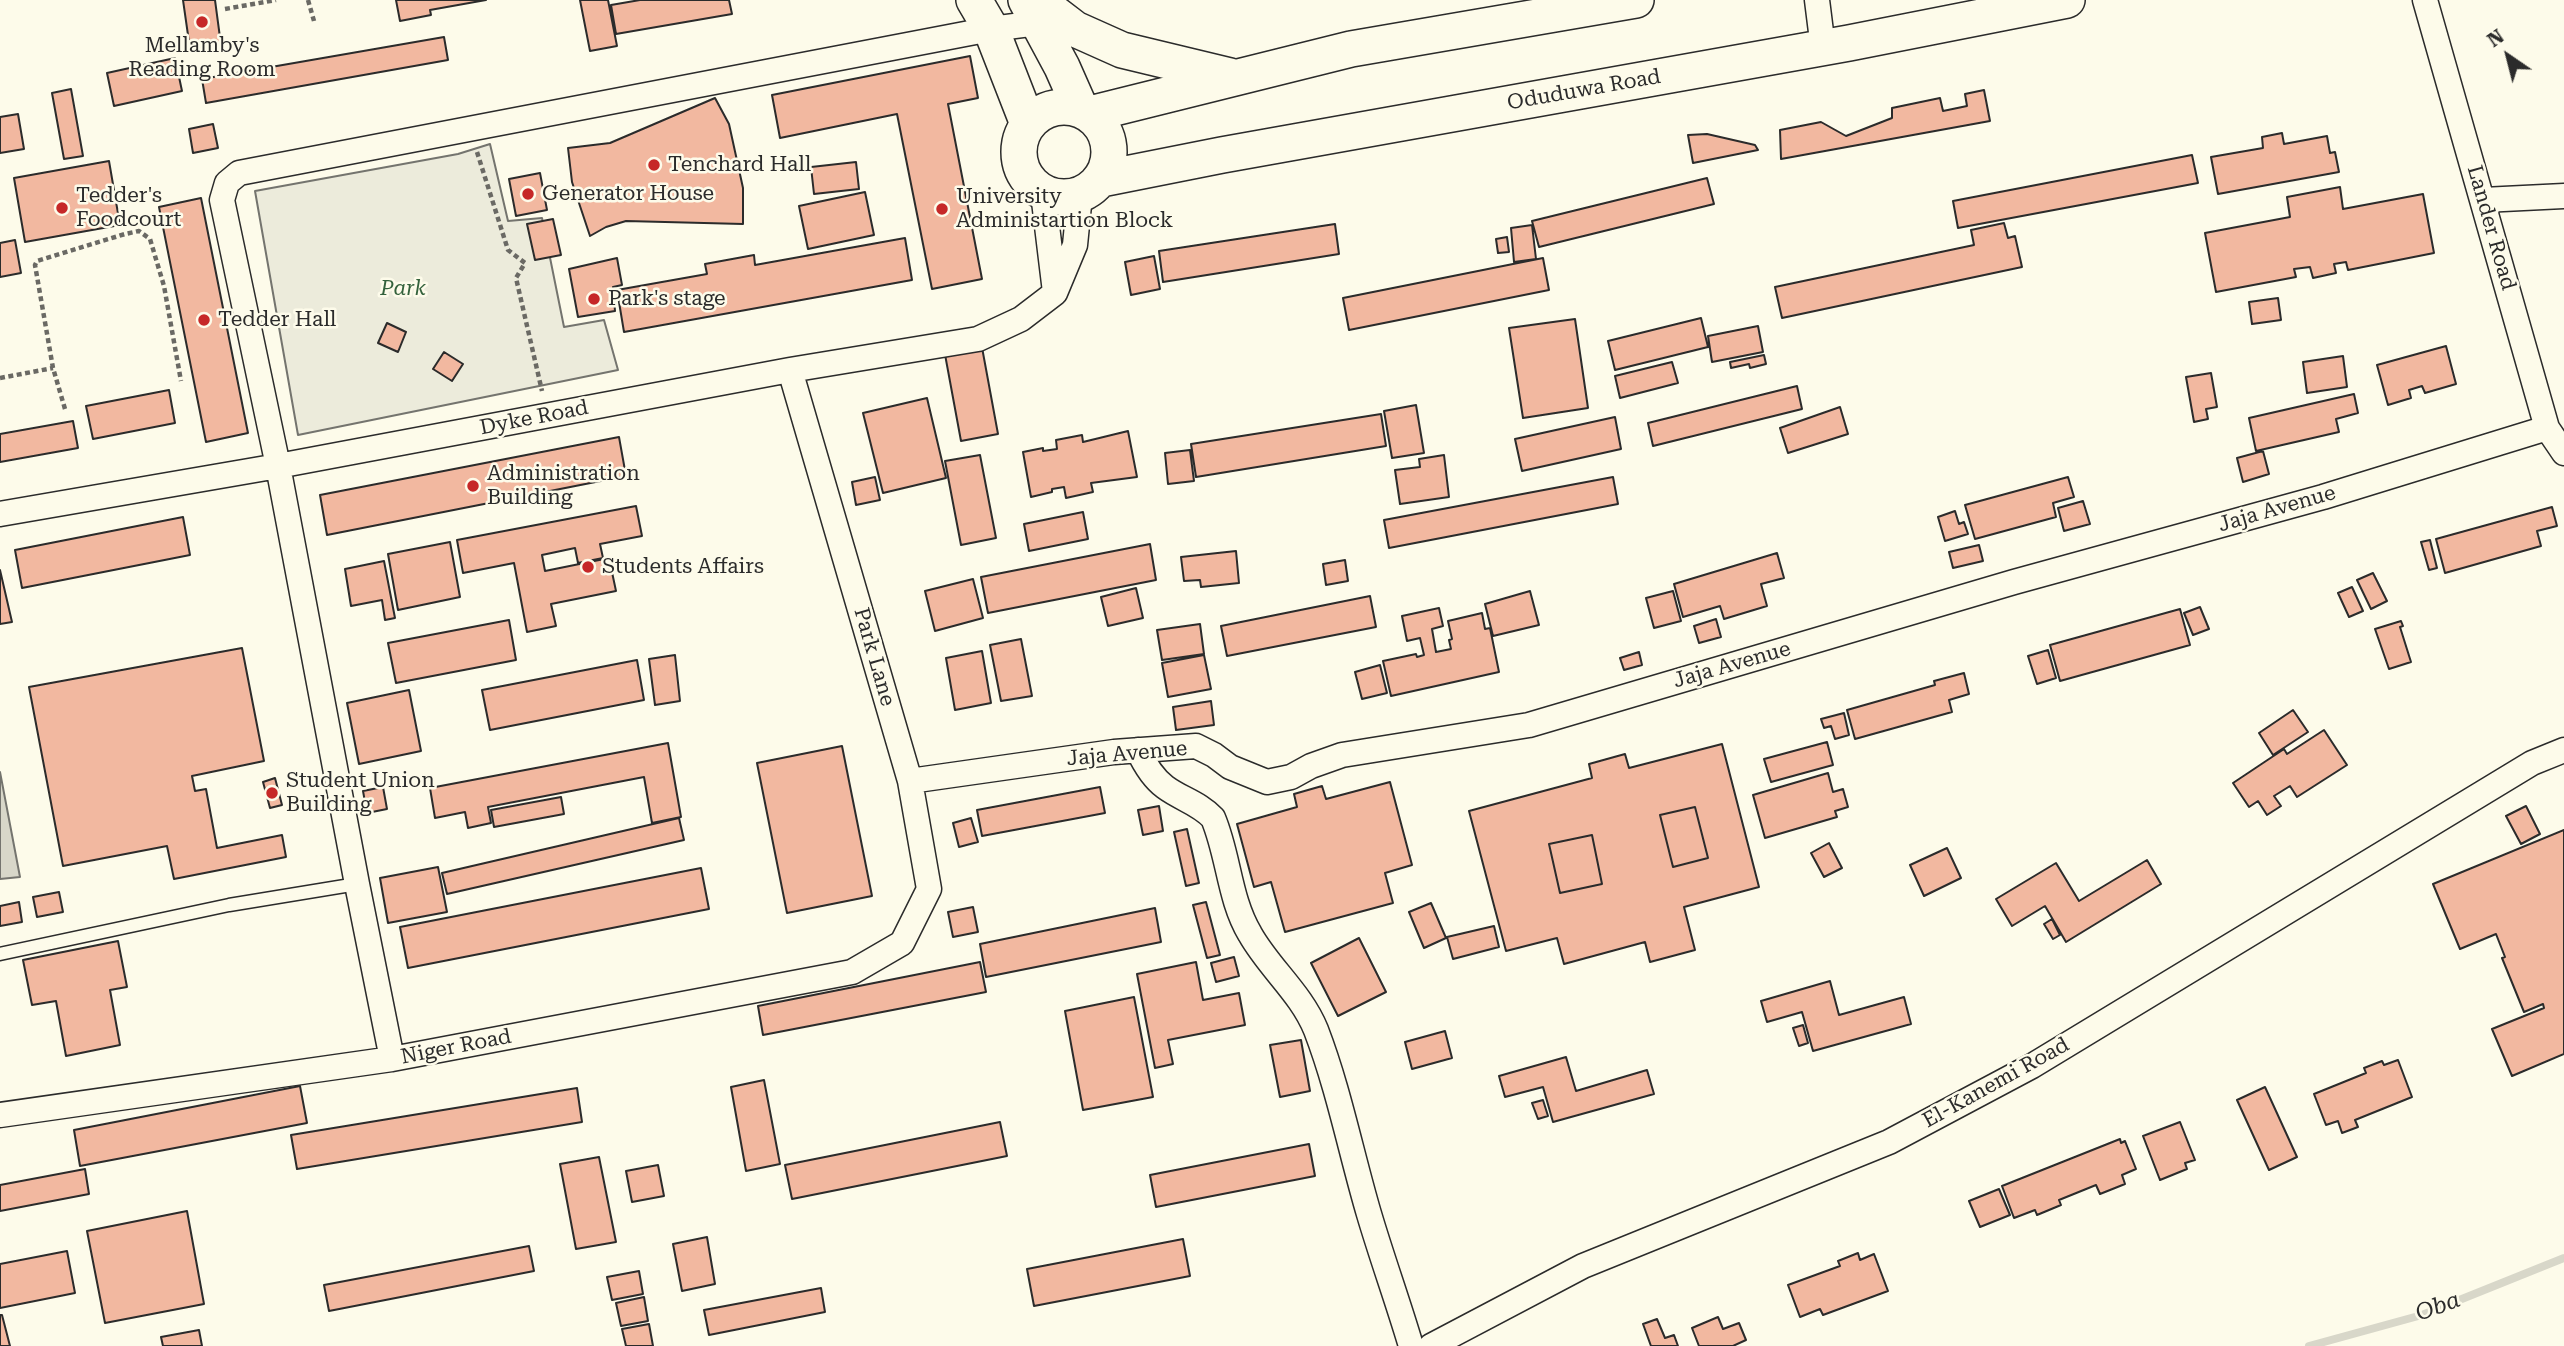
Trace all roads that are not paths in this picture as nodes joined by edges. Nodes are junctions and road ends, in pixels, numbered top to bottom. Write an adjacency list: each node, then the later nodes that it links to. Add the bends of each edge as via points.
1 (1636, 0): 8 (street, via 1351,48)
2 (1817, 0): 7 (street)
3 (2067, 0): 7 (street, Oduduwa Road)
4 (2425, 0): 14 (street, Lander Road)
5 (1033, 8): 6 (street); 8 (street, via 1122,50); 9 (street)
6 (982, 15): 10 (street); 19 (street, via 470,128 239,173 227,183 222,200)
7 (1823, 48): 11 (street, Oduduwa Road)
8 (1237, 77): 9 (street)
9 (1086, 112): 10 (street, via 1067,106 1052,108); 11 (street, via 1101,124 1110,151 1108,166)
10 (1028, 124): 12 (street, via 1019,145 1021,167)
11 (1091, 187): 12 (street, via 1055,197); 15 (street, Dyke Road, via 1075,245)
12 (1043, 193): 15 (street)
13 (2564, 196): 14 (street)
14 (2483, 200): 17 (street, Lander Road)
15 (1055, 293): 16 (street, Dyke Road, via 1021,319 978,339)
16 (790, 370): 19 (street, Dyke Road); 25 (street, Park Lane)
17 (2547, 428): 18 (street, Lander Road); 22 (street, Jaja Avenue, via 2323,497 2014,582 1529,725 1342,755 1291,778 1267,782 1196,746)
18 (2564, 453)
19 (278, 466): 20 (street, Dyke Road); 26 (street)
20 (0, 514)
21 (2564, 736): 24 (street, El-Kanemi Road)
22 (1138, 750): 25 (street, Jaja Avenue); 31 (street, via 1164,786 1213,818 1248,933 1314,1027)
23 (2564, 750): 24 (street, El-Kanemi Road)
24 (2532, 763): 32 (street, El-Kanemi Road, via 2020,1073 1889,1142 1583,1265)
25 (910, 781): 27 (street, Park Lane, via 929,889)
26 (357, 884): 28 (lane, via 229,905); 29 (street)
27 (902, 943): 29 (street, Niger Road, via 852,972)
28 (0, 954)
29 (392, 1059): 30 (street, Niger Road)
30 (0, 1115)
31 (1411, 1346)
32 (1431, 1346)

